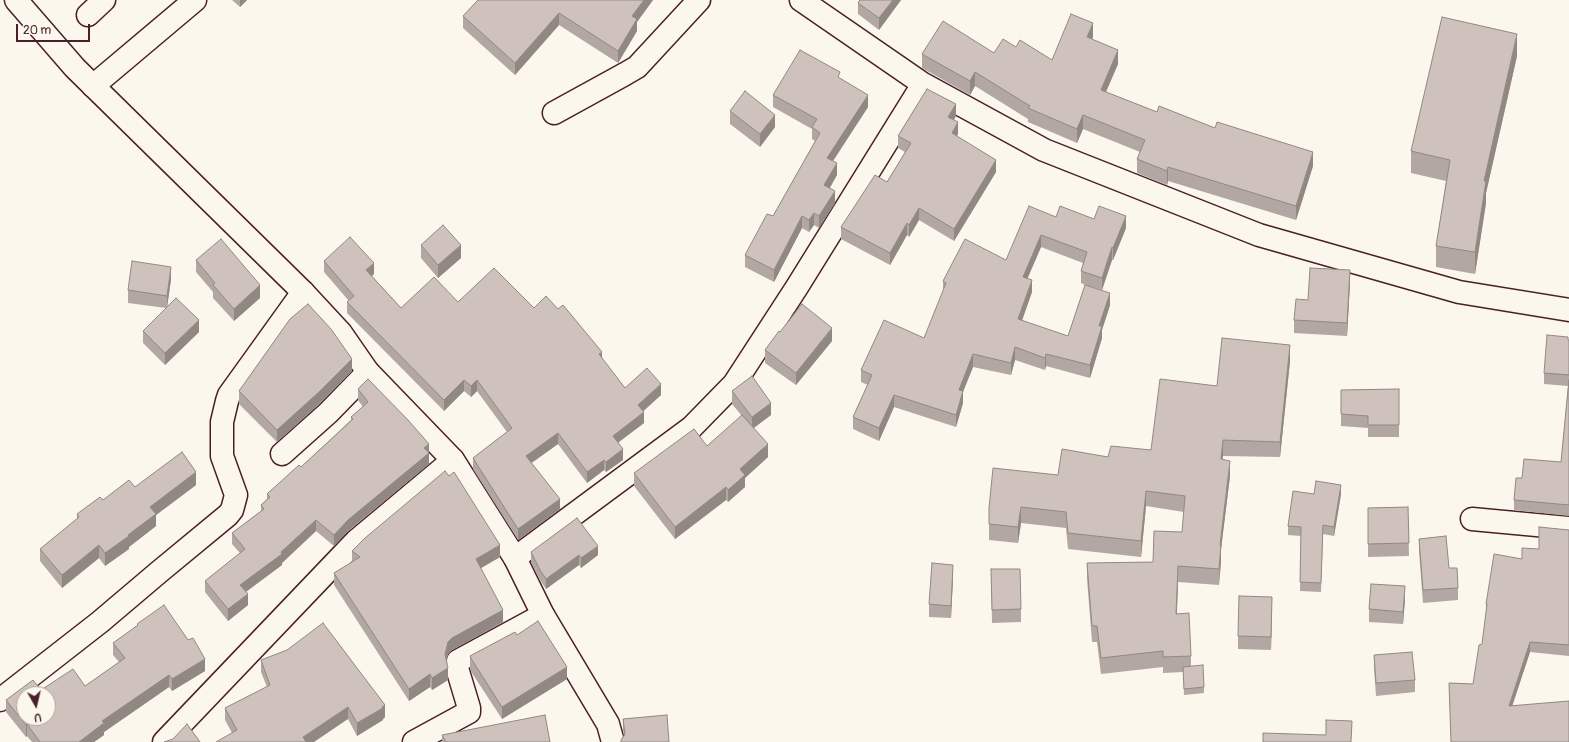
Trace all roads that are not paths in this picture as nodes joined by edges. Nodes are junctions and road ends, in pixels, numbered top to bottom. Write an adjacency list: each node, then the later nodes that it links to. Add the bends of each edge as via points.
1 (16, 0): 8 (street)
2 (104, 0): 6 (street)
3 (195, 0): 8 (street)
4 (700, 0): 9 (street, via 637,67)
5 (801, 0): 7 (street)
6 (88, 15)
7 (923, 84): 11 (street, via 1044,150 1259,235 1459,292); 17 (street, via 734,384 692,427)
8 (93, 86): 10 (street)
9 (554, 114)
10 (303, 292): 12 (street, via 341,334); 19 (street, via 226,401 222,422 222,456 236,494 232,510 100,622)
11 (1569, 310)
12 (368, 372): 13 (street, via 328,413); 14 (street)
13 (282, 454)
14 (453, 460): 17 (street); 20 (street, via 356,541)
15 (1472, 519): 16 (street)
16 (1569, 528)
17 (515, 558): 18 (street)
18 (543, 615): 21 (street, via 458,661 457,668 469,712); 22 (street, via 608,724)
19 (0, 700)
20 (164, 742)
21 (414, 742)
22 (613, 742)

